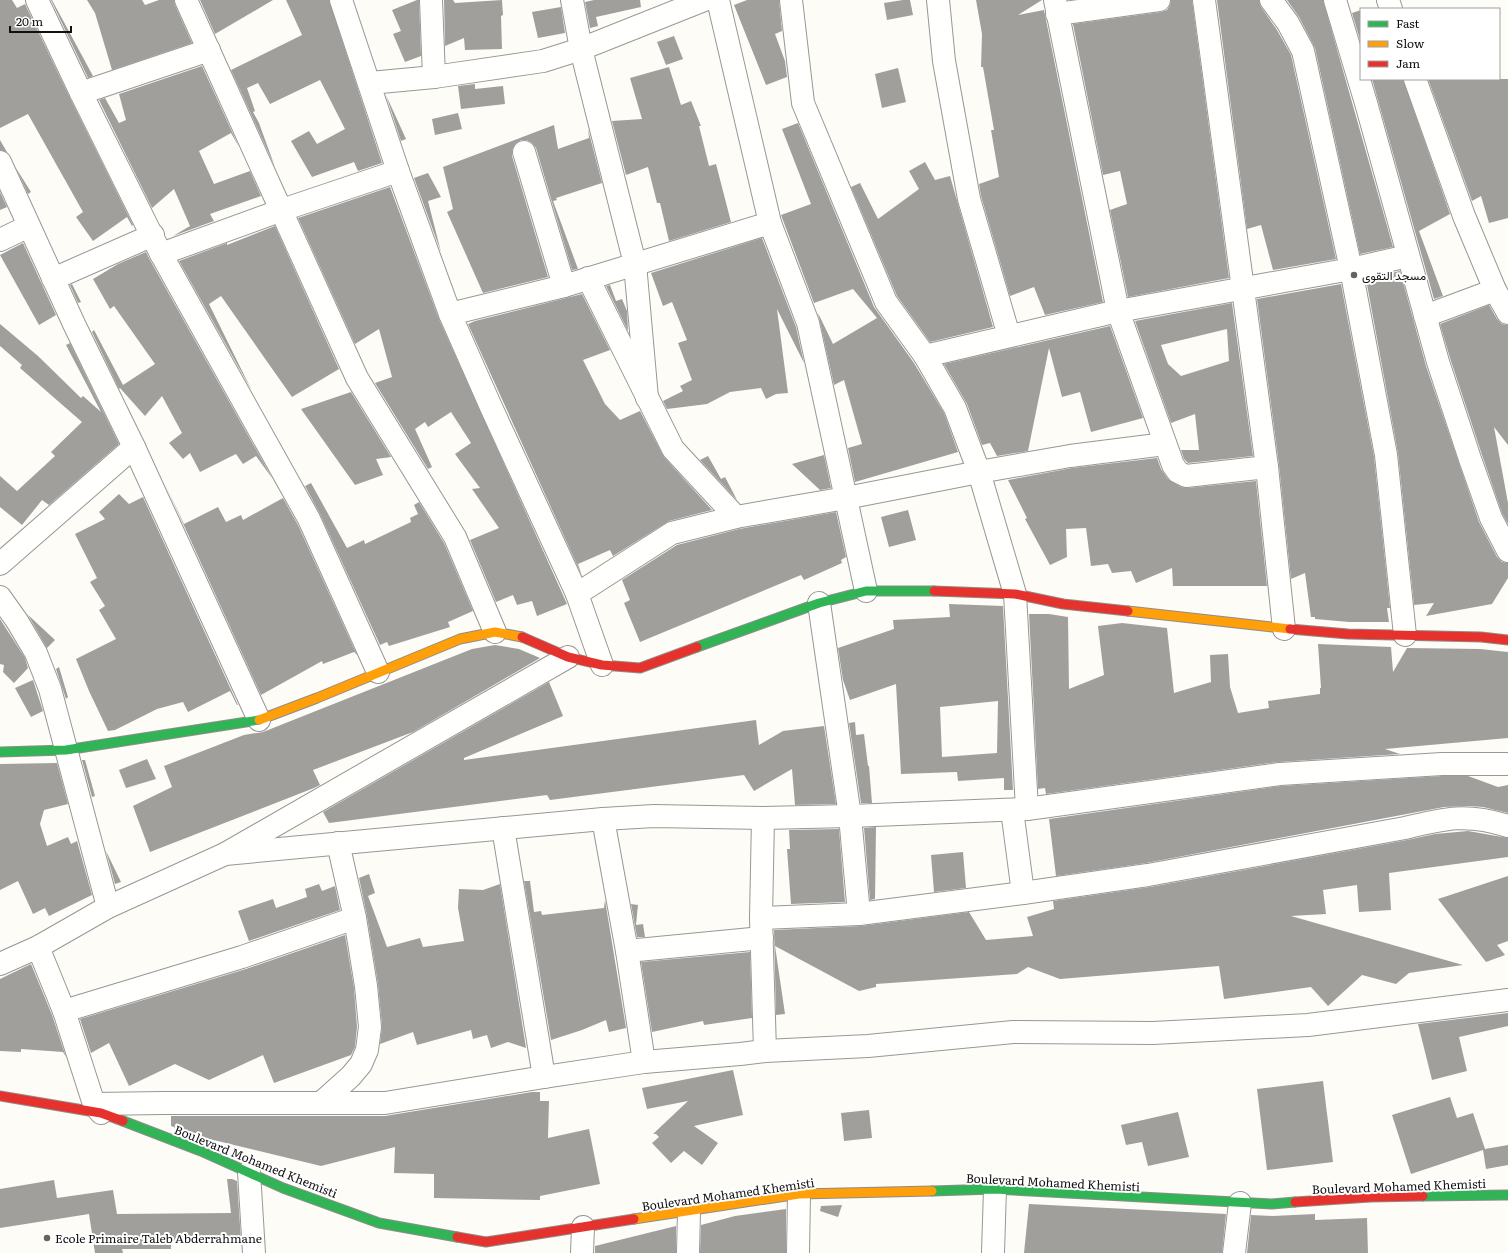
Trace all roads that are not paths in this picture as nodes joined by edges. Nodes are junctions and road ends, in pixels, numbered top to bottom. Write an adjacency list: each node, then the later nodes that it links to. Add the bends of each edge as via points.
1 (38, 0): 20 (street)
2 (186, 0): 16 (street)
3 (341, 0): 19 (street)
4 (431, 0): 17 (street)
5 (572, 0): 15 (street)
6 (704, 0): 15 (street)
7 (718, 0): 25 (street)
8 (791, 0): 42 (street, via 803,104 886,302)
9 (938, 0): 41 (street, via 944,61 969,199)
10 (1159, 0): 14 (street)
11 (1204, 0): 35 (street)
12 (1271, 0): 31 (street, via 1288,23 1303,51)
13 (1335, 0): 29 (street)
14 (1056, 7): 37 (street)
15 (580, 49): 17 (street, via 543,61); 30 (street)
16 (209, 50): 20 (street); 24 (street)
17 (434, 77): 19 (street)
18 (1415, 80): 36 (street, via 1464,216)
19 (370, 83): 23 (street)
20 (81, 93): 28 (street)
21 (524, 152): 34 (street)
22 (0, 162): 26 (street)
23 (398, 171): 24 (street); 39 (street)
24 (282, 210): 28 (street); 58 (street, via 357,378 455,536)
25 (770, 223): 30 (street); 48 (street, via 808,323)
26 (29, 226): 27 (street); 33 (street)
27 (0, 240)
28 (157, 244): 33 (street); 63 (street, via 309,519)
29 (1408, 256): 31 (street); 40 (street)
30 (635, 264): 32 (street); 43 (street)
31 (1351, 269): 35 (street); 59 (street, via 1386,456)
32 (588, 278): 34 (street); 43 (street)
33 (53, 279): 45 (street)
34 (564, 286): 39 (street)
35 (1242, 290): 37 (street); 46 (street)
36 (1495, 290): 38 (street); 40 (street)
37 (1118, 311): 41 (street); 44 (street)
38 (1508, 313)
39 (450, 314): 53 (street)
40 (1425, 316): 50 (street, via 1470,459 1491,518)
41 (1008, 336): 42 (street)
42 (925, 356): 47 (street, via 955,408)
43 (647, 398): 49 (street, via 673,449)
44 (1165, 444): 46 (street, via 1173,465 1178,472 1186,476); 47 (street, via 1070,456)
45 (134, 447): 51 (street); 64 (street)
46 (1267, 467): 57 (street)
47 (979, 472): 48 (street); 54 (street)
48 (846, 498): 49 (street); 52 (street)
49 (736, 517): 53 (street, via 672,533)
50 (1508, 551)
51 (0, 564)
52 (866, 591): 54 (street); 56 (street)
53 (577, 594): 62 (street)
54 (1015, 594): 57 (street, via 1062,604); 68 (street)
55 (0, 597): 65 (street, via 18,621 36,654 50,688)
56 (819, 603): 62 (street, via 640,668); 69 (street)
57 (1284, 629): 59 (street)
58 (495, 632): 61 (street, via 523,637); 63 (street, via 460,638)
59 (1405, 636): 60 (street)
60 (1508, 640)
61 (568, 657): 62 (street); 75 (street)
62 (602, 665)
63 (378, 672): 64 (street)
64 (259, 720): 65 (street)
65 (66, 750): 66 (street); 77 (street)
66 (0, 752)
67 (1508, 764): 68 (street, via 1442,764 1280,774)
68 (1020, 809): 69 (street); 76 (street)
69 (850, 816): 70 (street); 78 (street)
70 (763, 818): 71 (street, via 654,816); 80 (street)
71 (604, 819): 73 (street); 82 (street)
72 (1508, 826): 76 (street, via 1475,818 1442,819 1148,875)
73 (503, 828): 74 (street); 88 (street)
74 (338, 843): 75 (street); 79 (street)
75 (225, 854): 77 (street)
76 (1023, 893): 78 (street)
77 (108, 907): 81 (street)
78 (859, 914): 80 (street)
79 (354, 918): 85 (street, via 242,957); 90 (street, via 366,986 370,1027 367,1050 361,1064 351,1076)
80 (761, 928): 82 (street); 86 (street)
81 (38, 947): 83 (street); 85 (street)
82 (627, 951): 87 (street)
83 (0, 964)
84 (1508, 1000): 86 (street, via 1308,1025 1153,1033 1014,1032 868,1046)
85 (64, 1011): 91 (street)
86 (765, 1051): 87 (street)
87 (644, 1062): 88 (street)
88 (544, 1077): 90 (street, via 385,1103)
89 (0, 1096): 91 (street, Boulevard Mohamed Khemisti)
90 (321, 1103): 91 (street)
91 (97, 1109): 92 (street, Boulevard Mohamed Khemisti)
92 (249, 1172): 98 (street, Boulevard Mohamed Khemisti, via 283,1188 379,1223 486,1242); 100 (street)
93 (995, 1189): 94 (street, Boulevard Mohamed Khemisti); 96 (street, Boulevard Mohamed Khemisti); 103 (street)
94 (799, 1194): 97 (street, Boulevard Mohamed Khemisti); 99 (street)
95 (1508, 1195): 96 (street, Boulevard Mohamed Khemisti, via 1371,1197 1272,1204)
96 (1240, 1203): 104 (street)
97 (689, 1211): 98 (street, Boulevard Mohamed Khemisti); 102 (street)
98 (583, 1227): 101 (street)
99 (794, 1250)
100 (254, 1253)
101 (582, 1253)
102 (688, 1253)
103 (993, 1253)
104 (1234, 1253)

